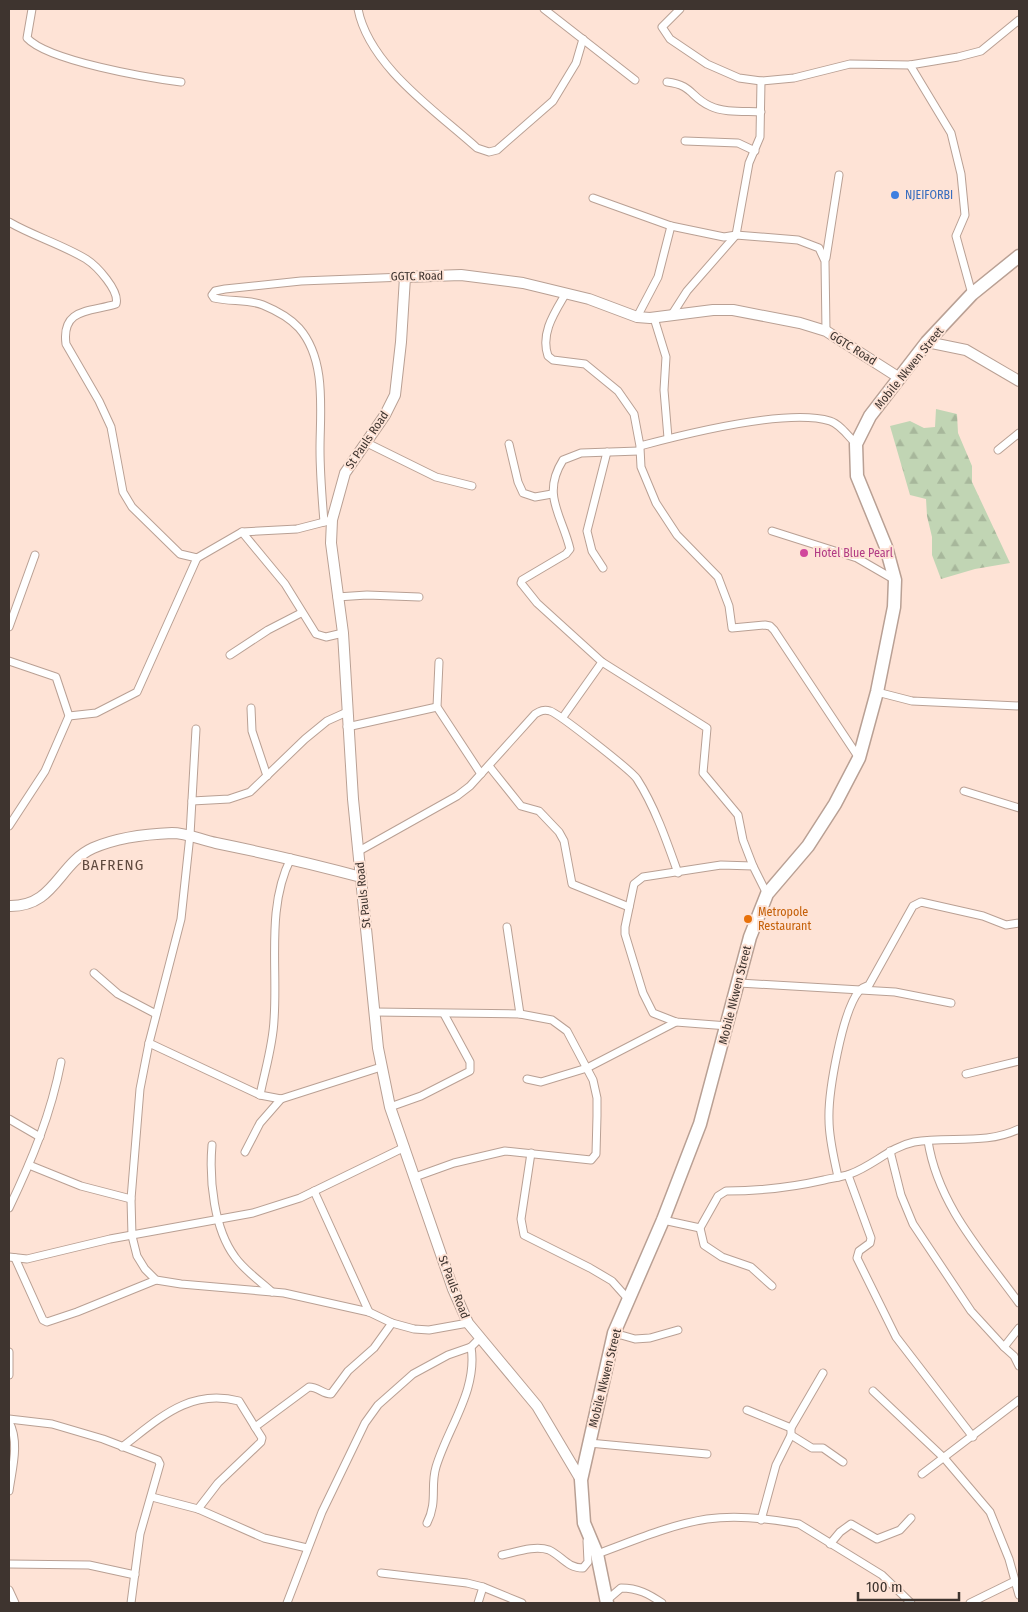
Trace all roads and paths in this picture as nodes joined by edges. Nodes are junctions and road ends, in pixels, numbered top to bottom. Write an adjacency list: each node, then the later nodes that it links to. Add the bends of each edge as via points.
1 (32, 9): 10 (street, via 27,38 46,50 95,67)
2 (358, 9): 6 (street, via 372,45 396,75 477,148 489,152 497,150 553,101 576,63)
3 (544, 9): 6 (street)
4 (680, 9): 9 (street, via 662,27 670,40 722,72)
5 (1019, 20): 7 (street, via 981,51)
6 (583, 39): 8 (street)
7 (910, 65): 9 (street, via 850,64 794,78); 24 (street, via 951,133 965,215 956,236)
8 (635, 80)
9 (761, 81): 12 (street)
10 (182, 82)
11 (667, 82): 12 (street, via 686,86 710,106 719,109)
12 (761, 112): 14 (street, via 760,137)
13 (685, 141): 14 (street, via 738,143)
14 (755, 151): 19 (street, via 749,163)
15 (839, 175): 21 (street)
16 (593, 198): 18 (street)
17 (9, 222): 46 (street, via 87,259 115,291 116,304 80,311 65,335 66,344 111,427 123,492 132,507 171,548 187,558)
18 (671, 226): 19 (street, via 724,237); 26 (street, via 658,277)
19 (736, 235): 21 (street, via 798,240 818,248); 25 (street, via 687,291)
20 (1018, 259): 24 (highway, Mobile Nkwen Street)
21 (825, 261): 28 (street)
22 (405, 276): 23 (street, GGTC Road, via 461,275 523,283); 34 (street, St Pauls Road, via 395,395); 42 (street, GGTC Road, via 301,281 225,289 212,295 221,300 264,306 300,329 320,385 320,483)
23 (566, 293): 26 (street, GGTC Road); 37 (street, via 548,325 548,356 554,360 584,364 618,391 634,414)
24 (972, 294): 29 (highway, Mobile Nkwen Street)
25 (671, 316): 27 (street, GGTC Road); 28 (street, GGTC Road, via 733,310)
26 (637, 317): 27 (street, GGTC Road)
27 (654, 318): 33 (street, via 666,357 664,390)
28 (826, 331): 30 (street, GGTC Road)
29 (927, 342): 30 (highway, Mobile Nkwen Street); 31 (street, via 966,350)
30 (898, 377): 36 (highway, Mobile Nkwen Street, via 870,416)
31 (1019, 381)
32 (1019, 433): 38 (street)
33 (668, 438): 36 (street, via 716,428 806,417 833,422); 37 (street)
34 (367, 443): 40 (street, via 436,477); 42 (street, St Pauls Road, via 345,473)
35 (509, 444): 41 (street, via 523,493 535,497)
36 (856, 444): 48 (highway, Mobile Nkwen Street, via 857,476 886,547)
37 (640, 448): 39 (street); 67 (street, via 644,476 666,520 718,577 730,606 732,628 765,625 774,630)
38 (998, 450)
39 (607, 452): 41 (street, via 581,453 562,460); 47 (street, via 587,531 592,551)
40 (472, 486)
41 (552, 494): 57 (street, via 570,549 521,583 537,603)
42 (328, 521): 44 (street, via 297,529); 49 (street, St Pauls Road)
43 (772, 531): 48 (street, via 857,558)
44 (242, 532): 46 (street); 51 (street, via 285,584)
45 (35, 555): 52 (street)
46 (197, 558): 63 (street, via 137,692 96,713)
47 (603, 568)
48 (895, 580): 58 (highway, Mobile Nkwen Street, via 894,607)
49 (337, 597): 50 (street); 53 (street, St Pauls Road)
50 (419, 597)
51 (301, 613): 53 (street, via 316,634 326,637); 54 (street)
52 (9, 627)
53 (342, 633): 62 (street, St Pauls Road)
54 (230, 655)
55 (9, 661): 63 (street, via 56,677)
56 (439, 662): 60 (street)
57 (602, 662): 64 (street); 78 (street, via 707,728 703,773 738,815 744,846)
58 (878, 692): 59 (street, via 912,701); 67 (highway, Mobile Nkwen Street)
59 (1019, 706)
60 (437, 707): 65 (street); 69 (street)
61 (251, 708): 70 (street, via 252,731)
62 (347, 712): 65 (street, St Pauls Road); 70 (street, via 328,721 305,739)
63 (69, 716): 74 (street, via 45,771)
64 (563, 717): 68 (street, via 542,710 535,714); 79 (street, via 632,771)
65 (348, 727): 76 (street, St Pauls Road)
66 (196, 729): 72 (street)
67 (859, 758): 81 (highway, Mobile Nkwen Street, via 808,846)
68 (489, 766): 69 (street); 83 (street, via 521,806 540,811 559,832 564,841 572,884)
69 (481, 774): 76 (street, via 447,804)
70 (267, 776): 72 (street, via 240,797)
71 (964, 791): 73 (street)
72 (192, 801): 75 (street)
73 (1019, 808)
74 (9, 826)
75 (190, 835): 77 (street); 82 (street, via 154,835 95,848 83,853 35,902); 91 (street, via 181,919)
76 (359, 851): 80 (street, St Pauls Road)
77 (291, 858): 80 (street); 103 (street, via 283,876 278,907 274,1020)
78 (753, 866): 79 (street, via 721,865); 81 (street)
79 (678, 873): 83 (street, via 637,880)
80 (361, 877): 90 (street, St Pauls Road)
81 (768, 894): 87 (highway, Mobile Nkwen Street, via 750,937)
82 (9, 906)
83 (629, 907): 94 (street, via 625,934 643,993 652,1013)
84 (1019, 923): 88 (street, via 1006,925 983,916 921,902 913,906 869,985)
85 (507, 928): 93 (street)
86 (94, 973): 91 (street, via 118,994)
87 (739, 982): 88 (street); 95 (highway, Mobile Nkwen Street)
88 (860, 991): 89 (street, via 895,992); 118 (street, via 848,1017 829,1099 830,1137)
89 (951, 1003)
90 (375, 1012): 92 (street); 99 (street, St Pauls Road)
91 (156, 1014): 96 (street)
92 (444, 1014): 93 (street); 105 (street, via 470,1062 470,1071 421,1096)
93 (520, 1014): 100 (street, via 552,1020 567,1031)
94 (676, 1022): 95 (street); 100 (street)
95 (728, 1026): 123 (highway, Mobile Nkwen Street, via 700,1124)
96 (149, 1043): 103 (street); 120 (street, via 140,1089)
97 (1019, 1061): 101 (street)
98 (61, 1062): 108 (street, via 53,1101)
99 (381, 1067): 104 (street); 105 (street, St Pauls Road)
100 (587, 1068): 102 (street, via 541,1082); 114 (street, via 597,1098 596,1154 591,1160 585,1160)
101 (966, 1074)
102 (527, 1079)
103 (260, 1095): 104 (street)
104 (281, 1099): 113 (street, via 260,1123)
105 (390, 1107): 111 (street, St Pauls Road)
106 (9, 1119): 108 (street)
107 (1019, 1129): 109 (street, via 1004,1135 967,1140)
108 (40, 1137): 115 (street)
109 (928, 1141): 112 (street, via 902,1145); 131 (street, via 943,1194)
110 (212, 1145): 122 (street, via 213,1183)
111 (404, 1147): 117 (street, St Pauls Road); 119 (street)
112 (890, 1151): 116 (street, via 873,1164); 140 (street, via 913,1224 971,1311)
113 (245, 1152)
114 (531, 1152): 117 (street, via 489,1154); 130 (street, via 520,1220 524,1235 612,1281)
115 (29, 1165): 120 (street, via 81,1186); 121 (street)
116 (848, 1175): 118 (street); 151 (street, via 871,1238 857,1258 875,1296 902,1346)
117 (415, 1177): 134 (street, St Pauls Road)
118 (838, 1177): 124 (street, via 787,1189 726,1191 718,1196)
119 (314, 1191): 122 (street, via 282,1206); 132 (street)
120 (131, 1199): 125 (street)
121 (9, 1208)
122 (219, 1220): 125 (street); 129 (street, via 236,1258)
123 (663, 1220): 124 (street); 130 (highway, Mobile Nkwen Street)
124 (700, 1228): 128 (street, via 704,1245 722,1257 751,1268)
125 (132, 1236): 126 (street, via 27,1259); 127 (street, via 137,1256)
126 (12, 1258): 127 (street, via 46,1322)
127 (156, 1280): 129 (street)
128 (772, 1286)
129 (272, 1292): 132 (street)
130 (629, 1300): 137 (highway, Mobile Nkwen Street)
131 (1019, 1303)
132 (369, 1312): 133 (street)
133 (392, 1323): 134 (street, via 429,1330); 149 (street, via 374,1348 348,1371 331,1394 309,1387)
134 (468, 1323): 138 (street, St Pauls Road)
135 (1019, 1328): 140 (street)
136 (678, 1330): 137 (street, via 635,1339)
137 (614, 1333): 152 (highway, Mobile Nkwen Street)
138 (480, 1338): 139 (street); 158 (street, St Pauls Road, via 537,1406)
139 (471, 1347): 164 (street, via 473,1368 454,1425 436,1465 434,1504); 167 (street, via 413,1374 378,1405 365,1423)
140 (1004, 1347): 142 (street)
141 (9, 1352): 144 (street)
142 (1019, 1366)
143 (823, 1373): 150 (street)
144 (9, 1375)
145 (873, 1391): 155 (street)
146 (1019, 1400): 151 (street)
147 (747, 1410): 150 (street)
148 (9, 1421): 153 (street, via 52,1424); 159 (street, via 15,1444)
149 (255, 1428): 153 (street, via 239,1401 207,1398 178,1406); 161 (street, via 261,1442 218,1483)
150 (791, 1432): 156 (street, via 812,1448 824,1448); 163 (street, via 776,1465)
151 (973, 1437): 155 (street)
152 (589, 1443): 154 (street); 158 (highway, Mobile Nkwen Street)
153 (122, 1447): 160 (street, via 158,1460 160,1464)
154 (707, 1454)
155 (945, 1459): 157 (street); 173 (street, via 990,1512)
156 (843, 1462)
157 (922, 1474)
158 (581, 1480): 165 (highway, Mobile Nkwen Street)
159 (9, 1491)
160 (152, 1497): 161 (street); 172 (street, via 140,1534)
161 (198, 1508): 167 (street, via 264,1538)
162 (911, 1518): 166 (street, via 900,1530 877,1539 851,1524)
163 (761, 1520): 166 (street, via 799,1524); 168 (street, via 698,1521)
164 (427, 1523)
165 (584, 1523): 168 (highway, Mobile Nkwen Street); 169 (street, via 588,1562 583,1568 573,1568 550,1551 538,1548)
166 (830, 1544): 184 (street, via 882,1575)
167 (307, 1548): 180 (street)
168 (597, 1554): 177 (highway, Mobile Nkwen Street)
169 (502, 1555)
170 (9, 1564): 172 (street, via 89,1565)
171 (381, 1573): 174 (street)
172 (135, 1574): 179 (street)
173 (1015, 1581): 176 (street); 185 (street)
174 (483, 1587): 181 (street); 182 (street)
175 (9, 1590): 178 (street)
176 (1019, 1595)
177 (607, 1602): 183 (street, via 621,1588 629,1588)
178 (15, 1603)
179 (131, 1603)
180 (287, 1603)
181 (478, 1603)
182 (522, 1603)
183 (662, 1603)
184 (911, 1603)
185 (970, 1603)

